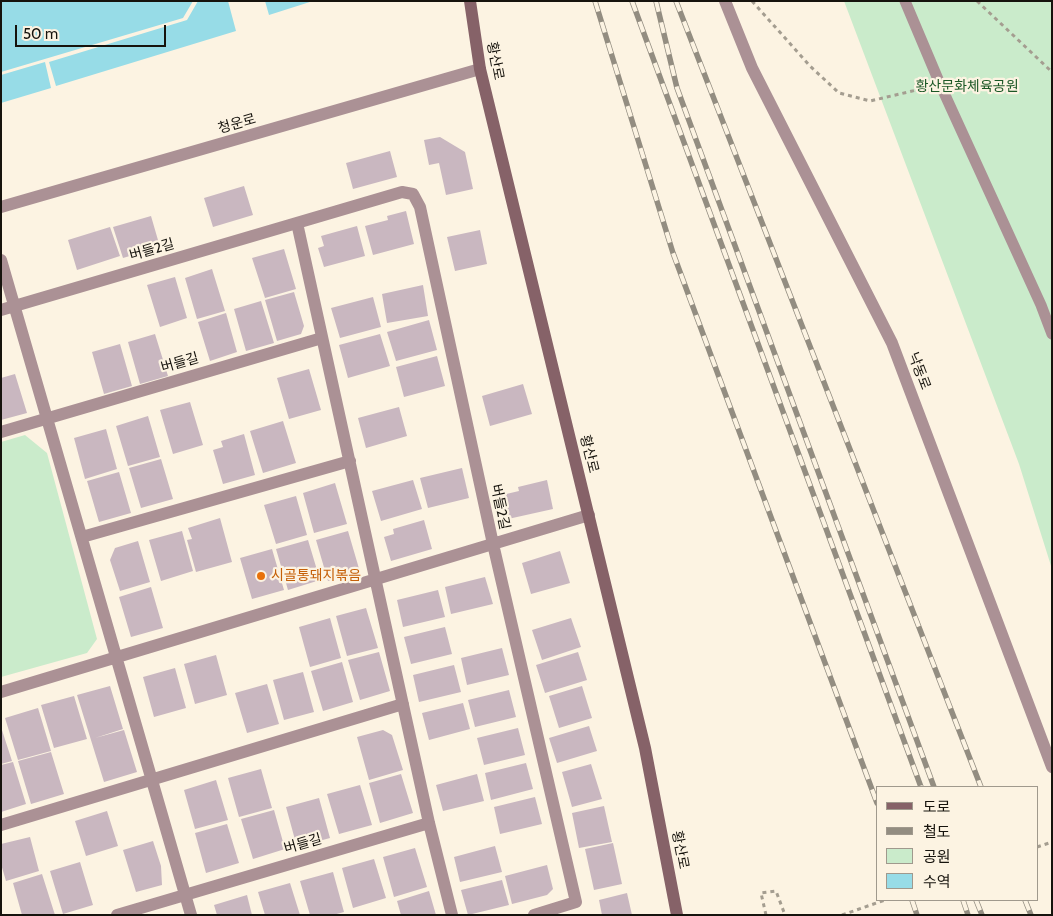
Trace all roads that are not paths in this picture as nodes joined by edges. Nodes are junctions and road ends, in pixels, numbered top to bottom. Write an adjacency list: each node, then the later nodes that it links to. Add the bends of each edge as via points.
1 (470, 1): 4 (main road, 황산로)
2 (725, 1): 22 (street, 낙동로, via 752,68 892,343)
3 (905, 1): 10 (lane)
4 (480, 69): 5 (street, 청운로); 15 (main road, 황산로)
5 (1, 207)
6 (297, 223): 8 (street, 버들2길); 11 (street); 17 (street, 버들2길, via 402,192 413,194 420,207)
7 (1, 260): 8 (street)
8 (15, 306): 9 (street, 버들2길); 12 (street)
9 (1, 310)
10 (1052, 334)
11 (322, 338): 12 (street, 버들길); 14 (street)
12 (48, 417): 13 (street, 버들길); 16 (street)
13 (1, 432)
14 (350, 461): 16 (street); 18 (street)
15 (589, 515): 17 (street); 31 (main road, 황산로, via 645,748)
16 (82, 537): 19 (street)
17 (493, 544): 18 (street); 30 (street, 버들2길, via 576,902)
18 (376, 580): 19 (street); 21 (street)
19 (116, 657): 20 (street); 23 (street)
20 (1, 692)
21 (403, 704): 23 (street); 24 (street)
22 (1052, 767)
23 (152, 780): 25 (street); 26 (street)
24 (429, 823): 26 (street, 버들길); 29 (street)
25 (1, 825)
26 (185, 895): 27 (street, 버들길); 28 (street)
27 (117, 915)
28 (191, 915)
29 (452, 915)
30 (534, 915)
31 (677, 915)

